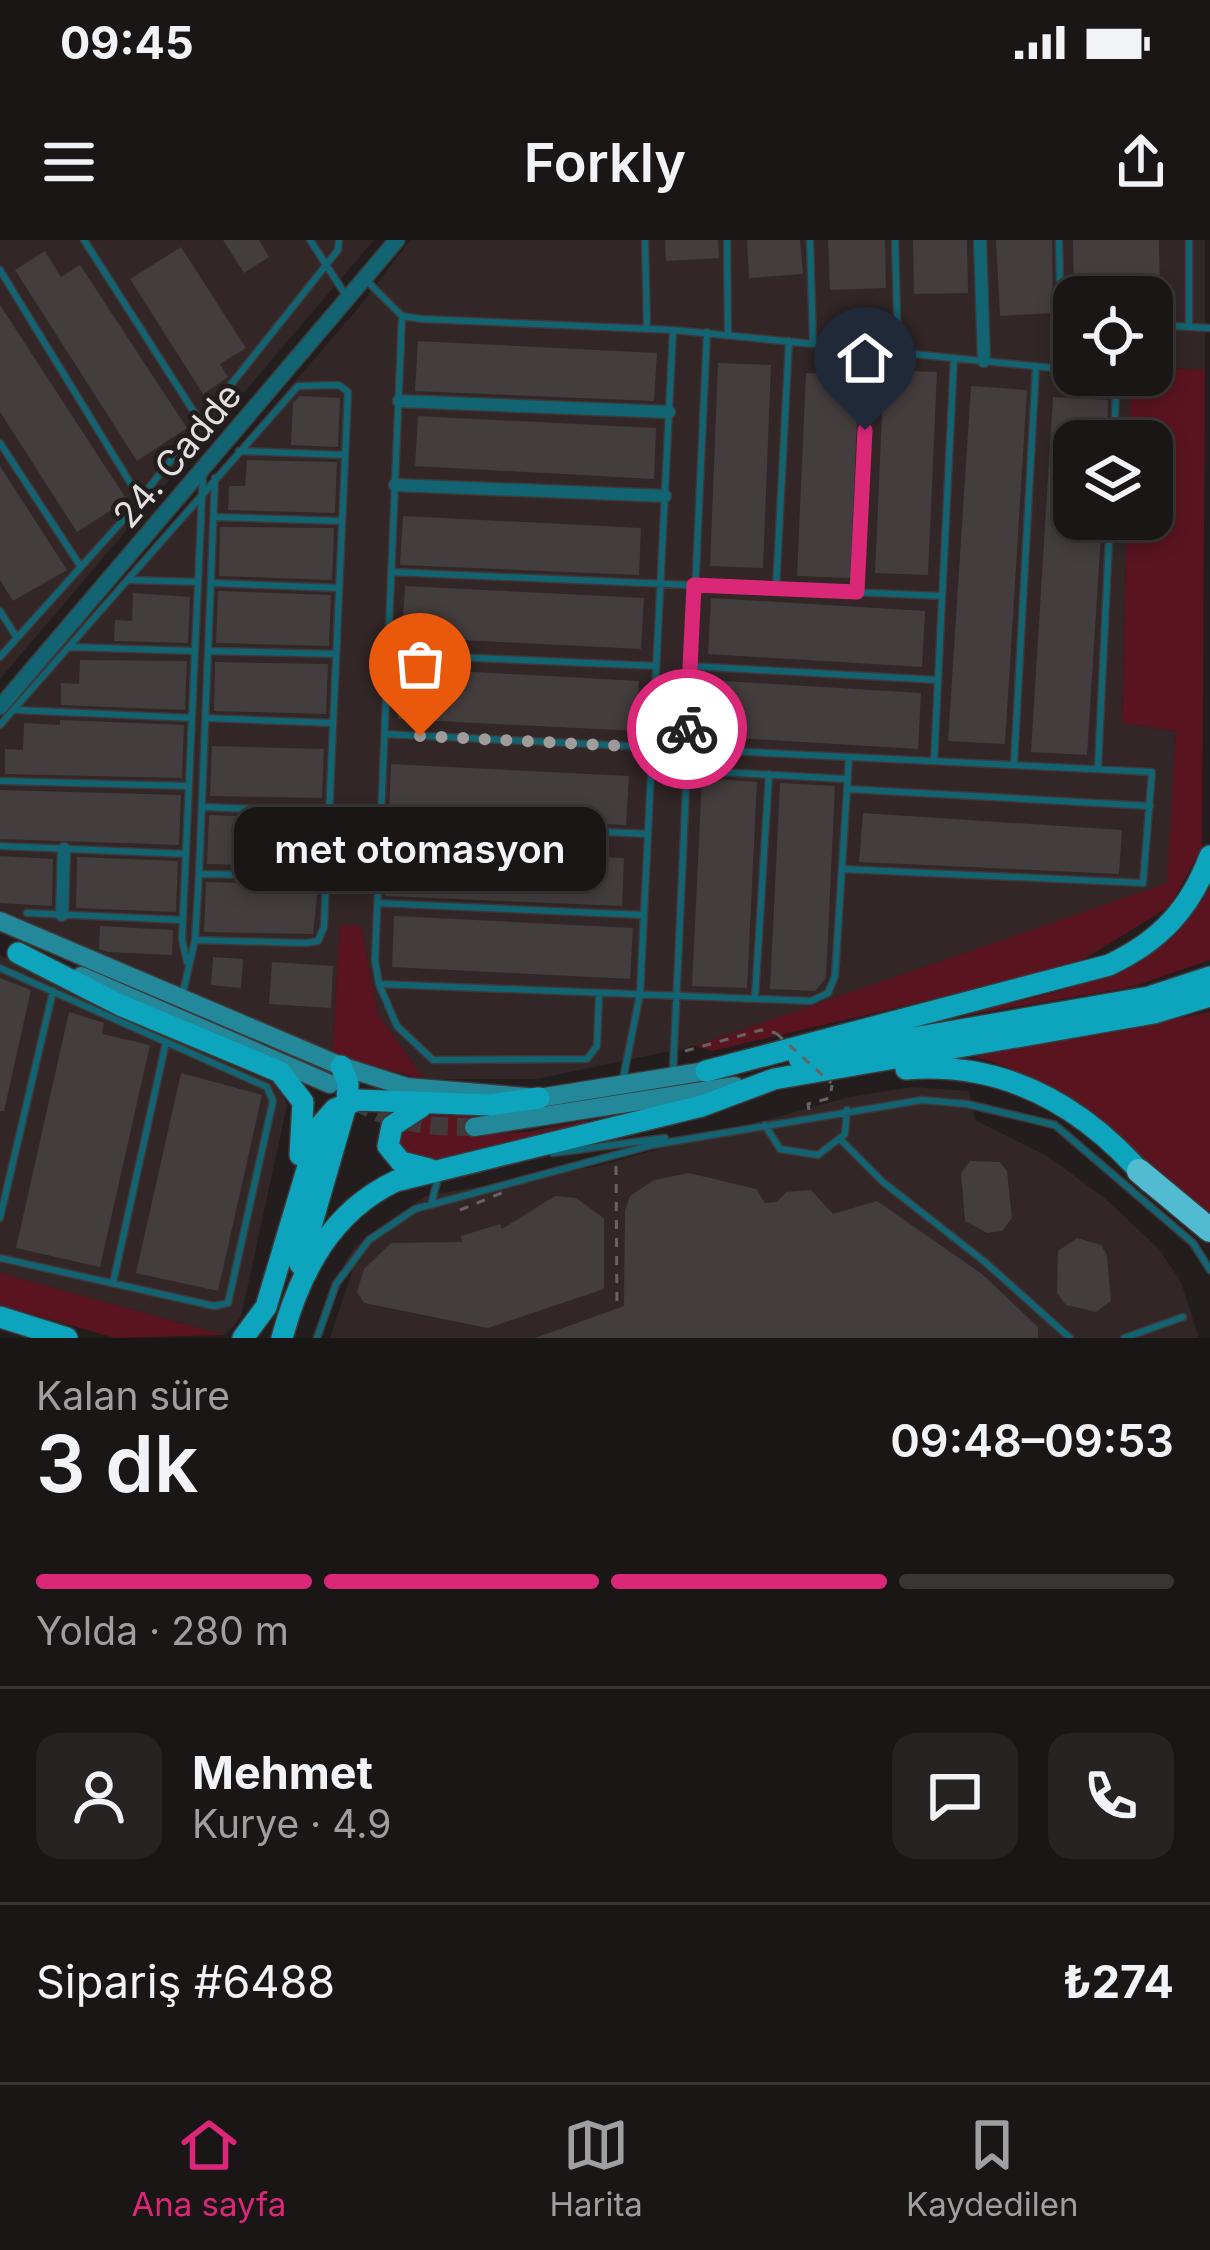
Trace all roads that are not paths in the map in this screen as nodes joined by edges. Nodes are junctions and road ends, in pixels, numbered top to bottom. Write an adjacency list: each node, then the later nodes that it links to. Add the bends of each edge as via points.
1 (84, 240): 35 (lane)
2 (310, 240): 12 (lane)
3 (339, 240): 12 (lane)
4 (397, 240): 15 (street, 24. Cadde)
5 (645, 240): 20 (lane)
6 (727, 240): 24 (lane)
7 (810, 240): 26 (lane)
8 (895, 240): 28 (lane)
9 (980, 240): 30 (street)
10 (1059, 240): 14 (lane)
11 (1189, 240): 19 (lane)
12 (326, 265): 16 (lane); 35 (lane)
13 (0, 270): 43 (lane)
14 (1060, 276)
15 (364, 278): 16 (street, 24. Cadde); 17 (lane)
16 (347, 297): 39 (street, 24. Cadde)
17 (402, 316): 20 (lane); 33 (lane)
18 (1173, 326): 19 (lane)
19 (1189, 327): 21 (lane)
20 (647, 328): 22 (lane)
21 (1210, 328)
22 (673, 329): 23 (lane); 34 (lane)
23 (707, 332): 24 (lane); 53 (lane)
24 (728, 334): 25 (lane)
25 (789, 341): 26 (lane); 55 (lane)
26 (812, 343): 27 (lane)
27 (868, 349): 28 (lane); 56 (lane)
28 (898, 352): 29 (lane)
29 (954, 358): 30 (lane); 57 (lane)
30 (984, 361): 31 (lane)
31 (1036, 366): 32 (lane); 79 (lane)
32 (1053, 368)
33 (399, 401): 34 (street); 40 (lane)
34 (669, 412): 42 (lane)
35 (201, 423): 43 (lane)
36 (0, 443): 47 (lane)
37 (239, 451): 38 (lane); 38 (lane, via 307,382 348,392); 39 (lane)
38 (345, 455): 45 (lane)
39 (209, 473): 41 (lane); 41 (lane); 44 (lane); 69 (street, 24. Cadde)
40 (395, 485): 42 (street); 48 (lane)
41 (202, 491): 49 (lane); 50 (lane)
42 (664, 496): 52 (lane)
43 (140, 499): 47 (lane)
44 (215, 517): 45 (lane); 51 (lane)
45 (342, 521): 54 (lane)
46 (1109, 540): 80 (lane)
47 (81, 567): 59 (lane)
48 (391, 572): 52 (lane); 63 (lane)
49 (128, 580): 50 (lane); 60 (lane)
50 (198, 582): 61 (lane)
51 (212, 583): 54 (lane); 62 (lane)
52 (660, 584): 53 (lane); 66 (lane)
53 (694, 585): 55 (lane); 67 (lane)
54 (339, 588): 64 (lane)
55 (776, 589): 56 (lane)
56 (857, 592): 57 (lane)
57 (942, 596): 68 (lane)
58 (0, 611): 59 (lane)
59 (17, 638): 65 (lane)
60 (68, 647): 61 (lane); 69 (lane)
61 (195, 651): 70 (lane)
62 (208, 651): 64 (lane); 71 (lane)
63 (388, 654): 66 (lane); 74 (lane)
64 (336, 655): 72 (lane)
65 (0, 657)
66 (656, 667): 75 (lane)
67 (690, 667): 68 (lane); 76 (lane)
68 (938, 680): 78 (lane)
69 (6, 708): 70 (lane); 73 (lane)
70 (192, 718): 85 (lane)
71 (206, 718): 72 (lane); 88 (lane)
72 (333, 723): 89 (lane)
73 (0, 725)
74 (385, 734): 75 (lane); 90 (lane)
75 (652, 747): 76 (lane); 91 (lane)
76 (686, 749): 77 (lane); 81 (lane)
77 (848, 757): 78 (lane); 83 (lane)
78 (934, 761): 79 (lane)
79 (1014, 765): 80 (lane)
80 (1098, 768): 87 (lane, via 1152,772)
81 (685, 770): 82 (lane); 114 (lane)
82 (769, 774): 83 (lane); 115 (lane)
83 (847, 778): 86 (lane)
84 (0, 782): 85 (lane)
85 (189, 786): 94 (lane)
86 (847, 789): 87 (lane); 96 (lane)
87 (1150, 806): 96 (lane, via 1143,883)
88 (202, 807): 89 (lane); 97 (lane)
89 (329, 812): 98 (lane)
90 (381, 821): 91 (lane); 99 (lane)
91 (648, 834): 102 (lane)
92 (0, 846): 93 (lane)
93 (64, 849): 94 (lane); 101 (street)
94 (186, 854): 103 (lane)
95 (1210, 856): 118 (main road, via 1167,928 1109,965)
96 (842, 869): 115 (lane, via 827,993)
97 (199, 874): 98 (lane); 105 (lane)
98 (326, 876): 105 (lane, via 318,940)
99 (377, 903): 102 (lane); 109 (lane)
100 (26, 913): 101 (lane)
101 (62, 915): 103 (lane)
102 (644, 915): 112 (lane)
103 (183, 920): 107 (lane)
104 (0, 921): 116 (main road)
105 (195, 940): 107 (lane)
106 (6, 955): 110 (lane); 119 (main road); 136 (main road, via 290,1079 304,1110)
107 (188, 966): 116 (lane)
108 (1210, 977): 118 (main road, via 1127,1001)
109 (379, 984): 111 (lane); 111 (lane, via 397,1026 433,1060 587,1059 597,1046)
110 (53, 991): 117 (lane); 138 (lane)
111 (599, 993): 112 (lane)
112 (640, 994): 114 (lane); 122 (lane)
113 (1210, 996): 121 (main road, via 1154,1013)
114 (673, 998): 115 (lane); 120 (lane)
115 (755, 999)
116 (182, 1000): 119 (main road)
117 (166, 1042): 143 (lane); 143 (lane, via 267,1088 273,1101 234,1290 228,1303 214,1306)
118 (706, 1071): 120 (main road)
119 (336, 1075): 123 (main road); 124 (main road, via 348,1082)
120 (673, 1075): 122 (main road)
121 (774, 1079): 127 (main road); 129 (main road); 135 (main road, via 930,1067 989,1071 1051,1099)
122 (622, 1084): 123 (main road)
123 (539, 1098): 125 (main road)
124 (347, 1102): 125 (main road); 136 (main road, via 320,1126); 147 (main road)
125 (427, 1105): 134 (main road, via 400,1117 388,1146 401,1162)
126 (848, 1110): 128 (lane); 132 (lane); 142 (lane, via 922,1100 1055,1125 1193,1243)
127 (702, 1117): 130 (lane); 133 (main road)
128 (765, 1125): 130 (lane); 132 (lane, via 780,1149 795,1155 818,1155)
129 (474, 1127)
130 (717, 1133): 131 (lane)
131 (694, 1136): 133 (lane); 137 (lane)
132 (840, 1139): 152 (lane)
133 (520, 1151): 134 (main road)
134 (440, 1170): 137 (lane); 147 (main road, via 396,1181 350,1210 321,1245)
135 (1139, 1171): 139 (highway); 140 (main road)
136 (303, 1186): 150 (main road, via 266,1307)
137 (431, 1205): 151 (lane, via 399,1215 369,1240 336,1284)
138 (0, 1218)
139 (1210, 1230)
140 (1210, 1244)
141 (0, 1258): 143 (lane)
142 (1210, 1270)
143 (113, 1283)
144 (0, 1317): 149 (main road)
145 (1183, 1317): 153 (lane)
146 (0, 1328): 148 (main road)
147 (283, 1333)
148 (25, 1338)
149 (67, 1338)
150 (243, 1338)
151 (317, 1338)
152 (1070, 1338)
153 (1124, 1338)

